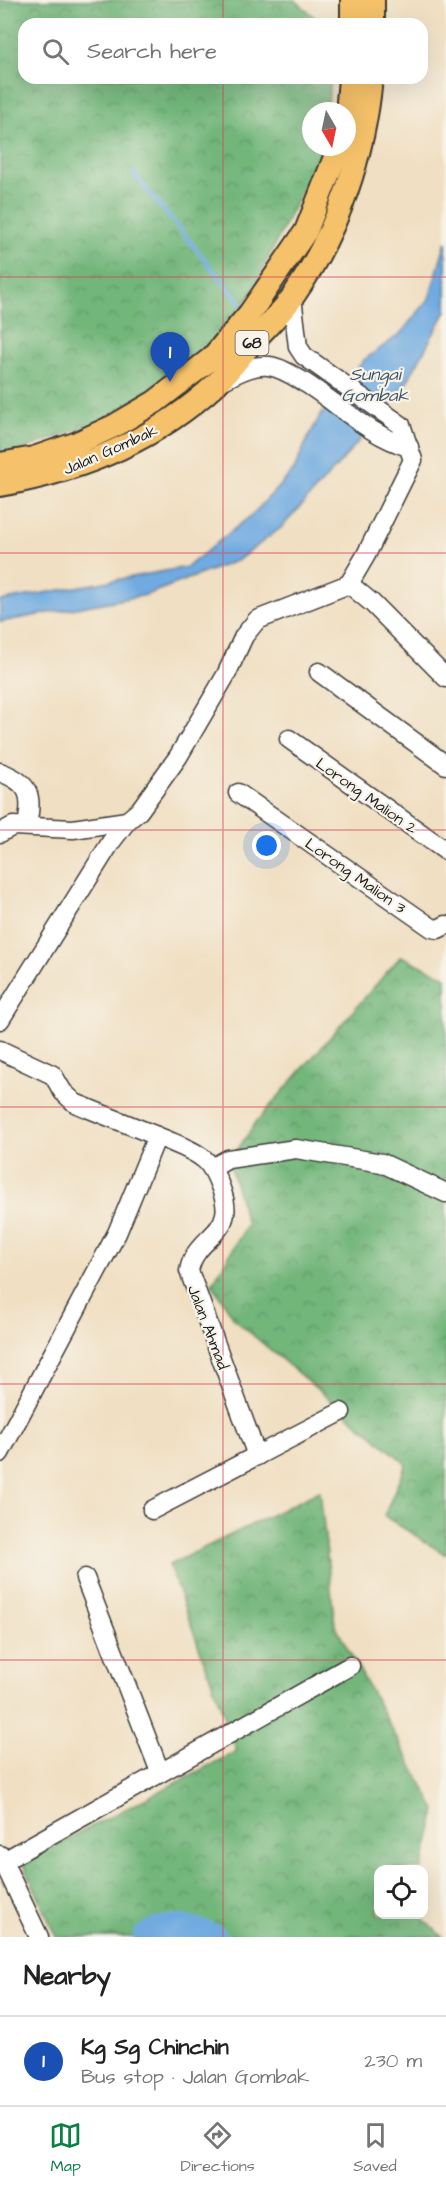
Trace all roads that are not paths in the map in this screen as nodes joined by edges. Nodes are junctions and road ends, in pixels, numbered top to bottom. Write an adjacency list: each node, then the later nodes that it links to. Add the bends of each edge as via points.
1 (352, 0): 3 (main road)
2 (373, 0): 4 (main road)
3 (352, 18)
4 (373, 18)
5 (350, 84): 7 (main road)
6 (370, 84): 9 (main road, Jalan Gombak / 68, via 355,168 328,236)
7 (348, 102)
8 (335, 156): 12 (main road, Jalan Gombak / 68, via 306,231 250,313 212,358 155,402 114,426 34,458)
9 (292, 297): 10 (main road, Jalan Gombak / 68); 11 (street, via 298,347 304,356 401,425)
10 (217, 383): 11 (street, via 256,366 269,366 321,393 388,441); 13 (main road, Jalan Gombak / 68, via 141,439 72,469)
11 (409, 447): 14 (street, via 413,460)
12 (0, 464)
13 (0, 485)
14 (349, 585): 16 (street); 21 (street, via 257,620 244,636 226,675 177,757 139,811)
15 (319, 672): 18 (street)
16 (446, 678)
17 (289, 739): 24 (street, Lorong Malion 2)
18 (446, 765)
19 (0, 772): 22 (street, via 27,788 31,806)
20 (238, 794): 25 (street, Lorong Malion 3, via 432,928)
21 (127, 821): 22 (street, via 73,829); 26 (street)
22 (27, 825): 23 (street, via 13,826)
23 (0, 833)
24 (446, 851)
25 (446, 925)
26 (0, 1020)
27 (0, 1050): 28 (street, via 53,1075 75,1103)
28 (157, 1136): 29 (street, via 201,1156); 32 (street, via 117,1233)
29 (212, 1168): 30 (street, via 228,1159 296,1149 382,1163); 33 (street, Jalan Ahmad, via 225,1206 224,1219 196,1250 189,1271)
30 (446, 1193)
31 (341, 1412): 33 (street)
32 (0, 1453)
33 (257, 1456): 34 (street)
34 (152, 1510)
35 (85, 1578): 37 (street)
36 (350, 1665): 37 (street)
37 (160, 1772): 38 (street)
38 (2, 1858): 39 (street)
39 (39, 1937)

